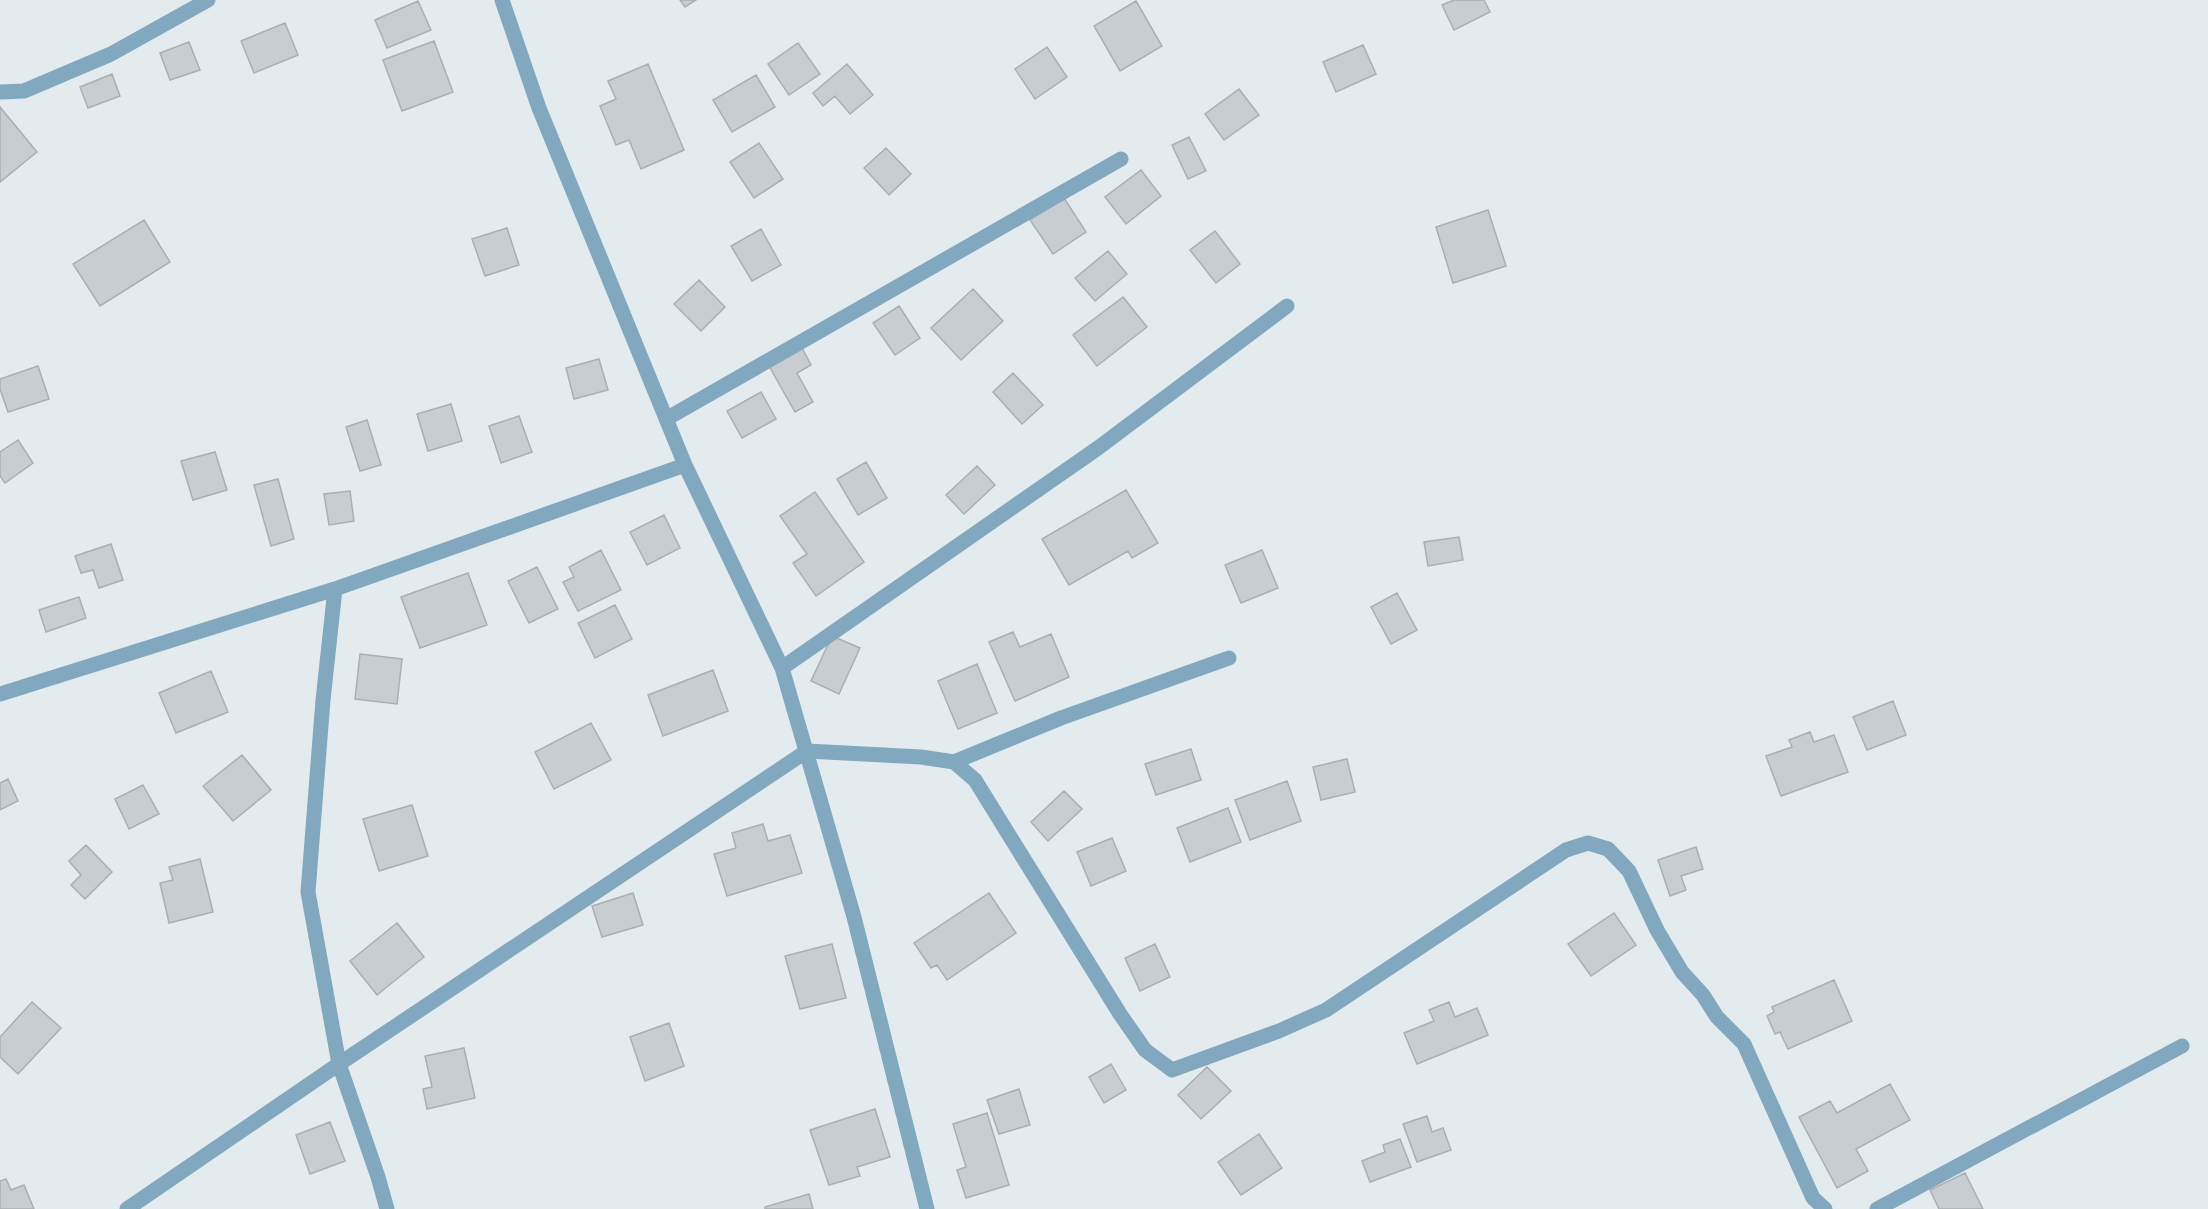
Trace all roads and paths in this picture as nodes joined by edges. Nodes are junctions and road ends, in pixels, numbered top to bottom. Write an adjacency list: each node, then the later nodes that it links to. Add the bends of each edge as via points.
1 (208, 0): 3 (street, via 111,54 24,91)
2 (502, 0): 6 (street, via 539,108)
3 (0, 92)
4 (1120, 159): 6 (street)
5 (1287, 306): 10 (street, via 1098,448)
6 (666, 419): 7 (street)
7 (685, 465): 8 (street); 10 (street)
8 (335, 589): 11 (street); 15 (street, via 308,891)
9 (1229, 658): 13 (street, via 1061,718)
10 (782, 668): 12 (street)
11 (0, 694)
12 (807, 751): 13 (street); 15 (street); 18 (street, via 854,916)
13 (954, 762): 19 (street, via 975,780 1145,1050 1172,1070 1326,1010 1566,850 1588,843 1608,849 1629,871 1682,972 1744,1044 1813,1198)
14 (2182, 1046): 20 (street)
15 (339, 1064): 16 (street); 17 (street)
16 (127, 1209)
17 (387, 1209)
18 (927, 1209)
19 (1825, 1209)
20 (1877, 1209)

